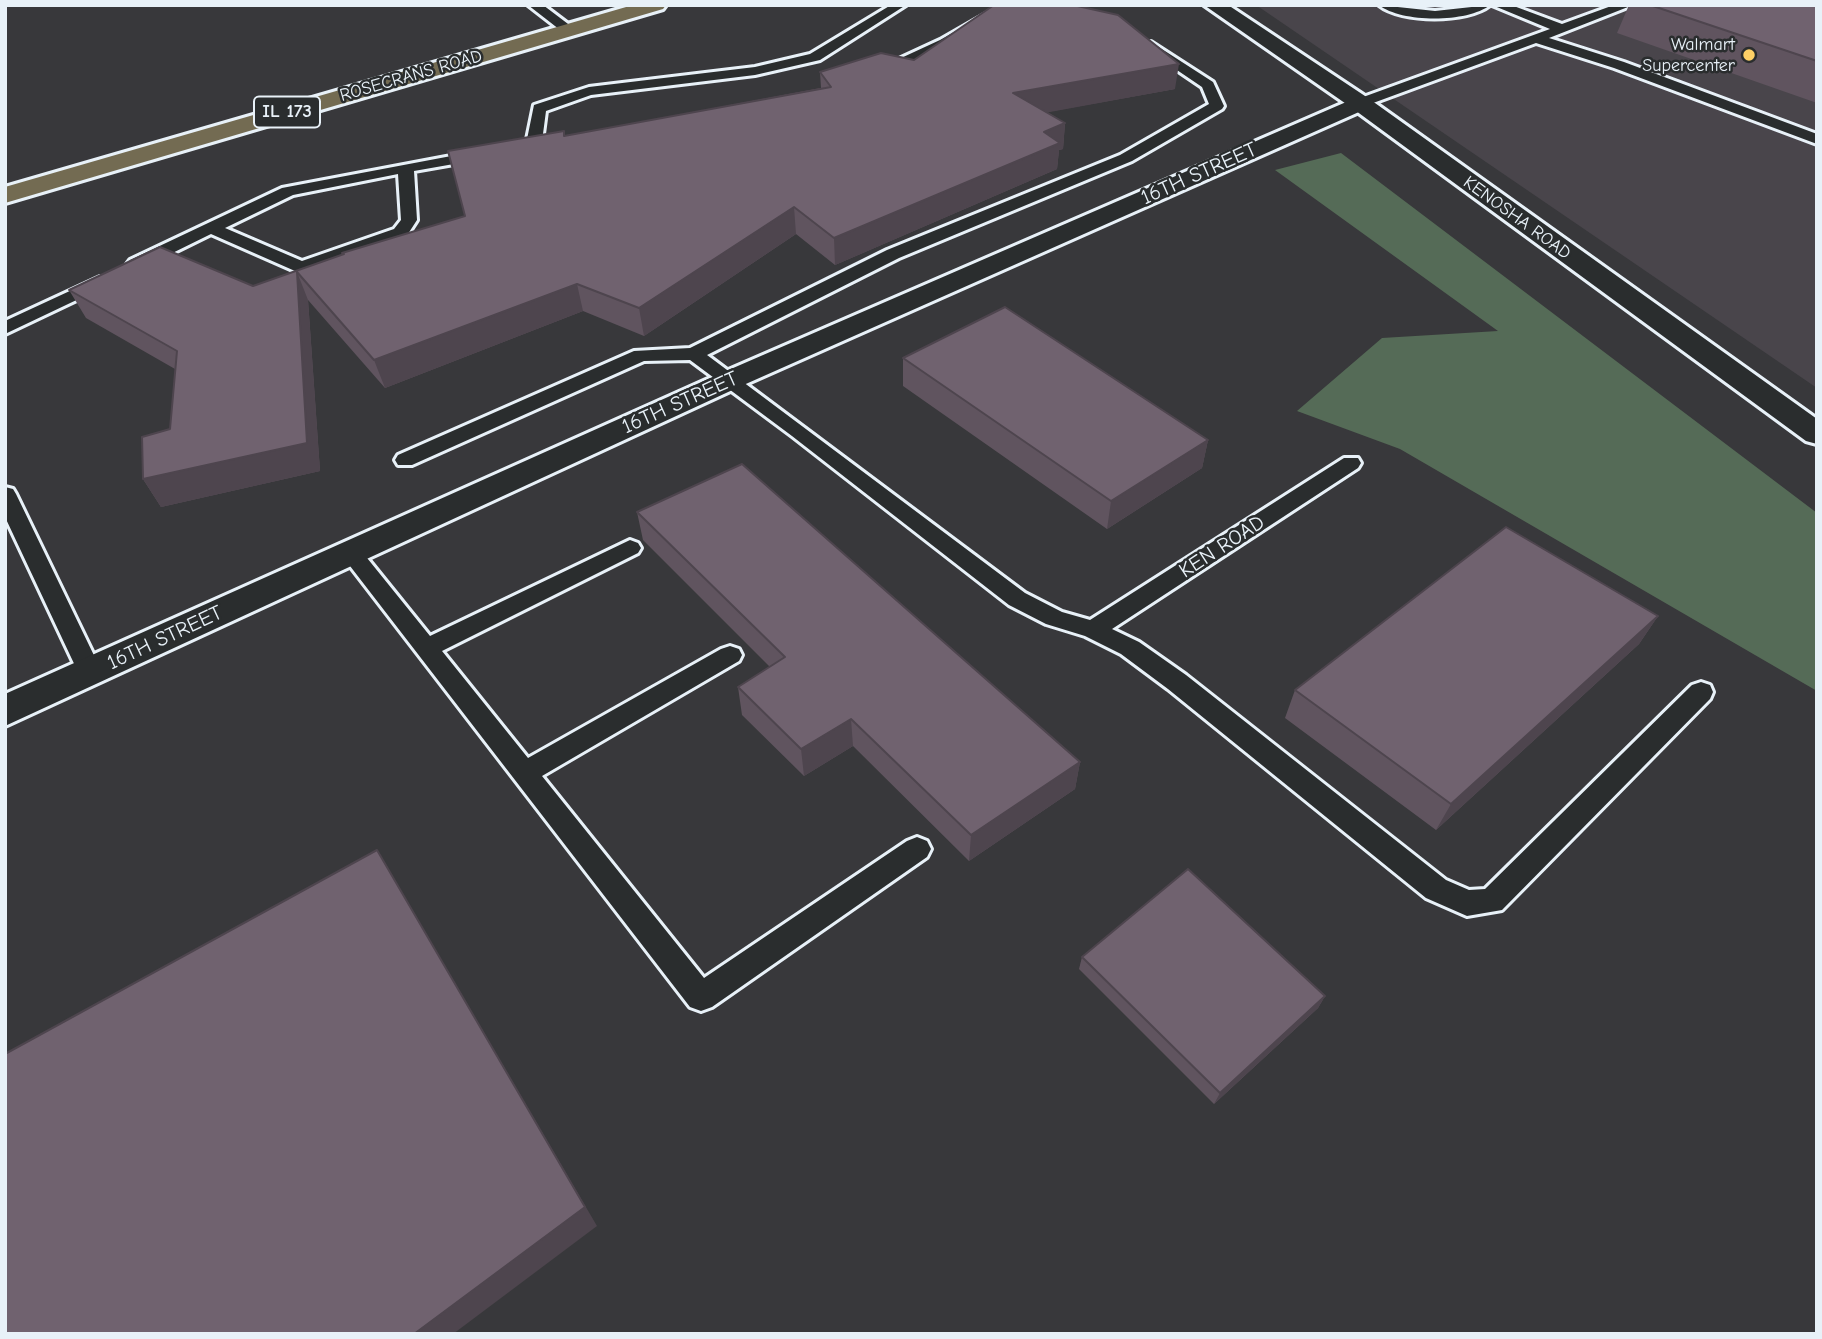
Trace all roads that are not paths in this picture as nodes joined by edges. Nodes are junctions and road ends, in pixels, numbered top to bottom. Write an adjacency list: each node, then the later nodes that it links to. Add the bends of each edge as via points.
1 (534, 5): 11 (lane)
2 (656, 5): 11 (main road, ROSECRANS ROAD / IL 173)
3 (900, 5): 17 (lane, via 815,57 755,71 589,91 538,108)
4 (1011, 5): 14 (lane, via 945,43)
5 (1214, 5): 15 (street, KENOSHA ROAD)
6 (1385, 5): 7 (lane, via 1428,15 1462,14)
7 (1485, 5)
8 (1498, 5): 10 (lane)
9 (1627, 5): 10 (lane)
10 (1560, 28): 13 (lane)
11 (569, 30): 20 (main road, ROSECRANS ROAD / IL 173)
12 (1136, 37): 23 (lane, via 1208,85 1217,106 1126,159 893,254)
13 (1535, 38): 15 (lane); 16 (lane)
14 (862, 76)
15 (1360, 103): 24 (street, 16TH STREET); 25 (street, KENOSHA ROAD)
16 (1817, 139)
17 (534, 149)
18 (497, 152): 19 (lane)
19 (406, 168): 21 (lane, via 288,191); 21 (lane, via 409,219 400,233 300,267)
20 (5, 195)
21 (211, 228): 22 (lane)
22 (5, 328)
23 (694, 354): 24 (lane); 26 (lane, via 641,355)
24 (728, 381): 30 (street, 16TH STREET); 31 (lane, via 799,430 1017,599)
25 (1817, 435)
26 (405, 460)
27 (1351, 463): 31 (lane, KEN ROAD)
28 (5, 494): 34 (lane)
29 (630, 548): 32 (lane)
30 (351, 553): 32 (lane); 34 (street, 16TH STREET)
31 (1093, 631): 35 (lane, via 1130,648 1177,682 1436,889 1467,903 1492,901)
32 (427, 648): 37 (lane)
33 (730, 655): 37 (lane)
34 (90, 672): 36 (street, 16TH STREET)
35 (1701, 692)
36 (5, 711)
37 (526, 772): 38 (lane, via 701,997)
38 (917, 849)

